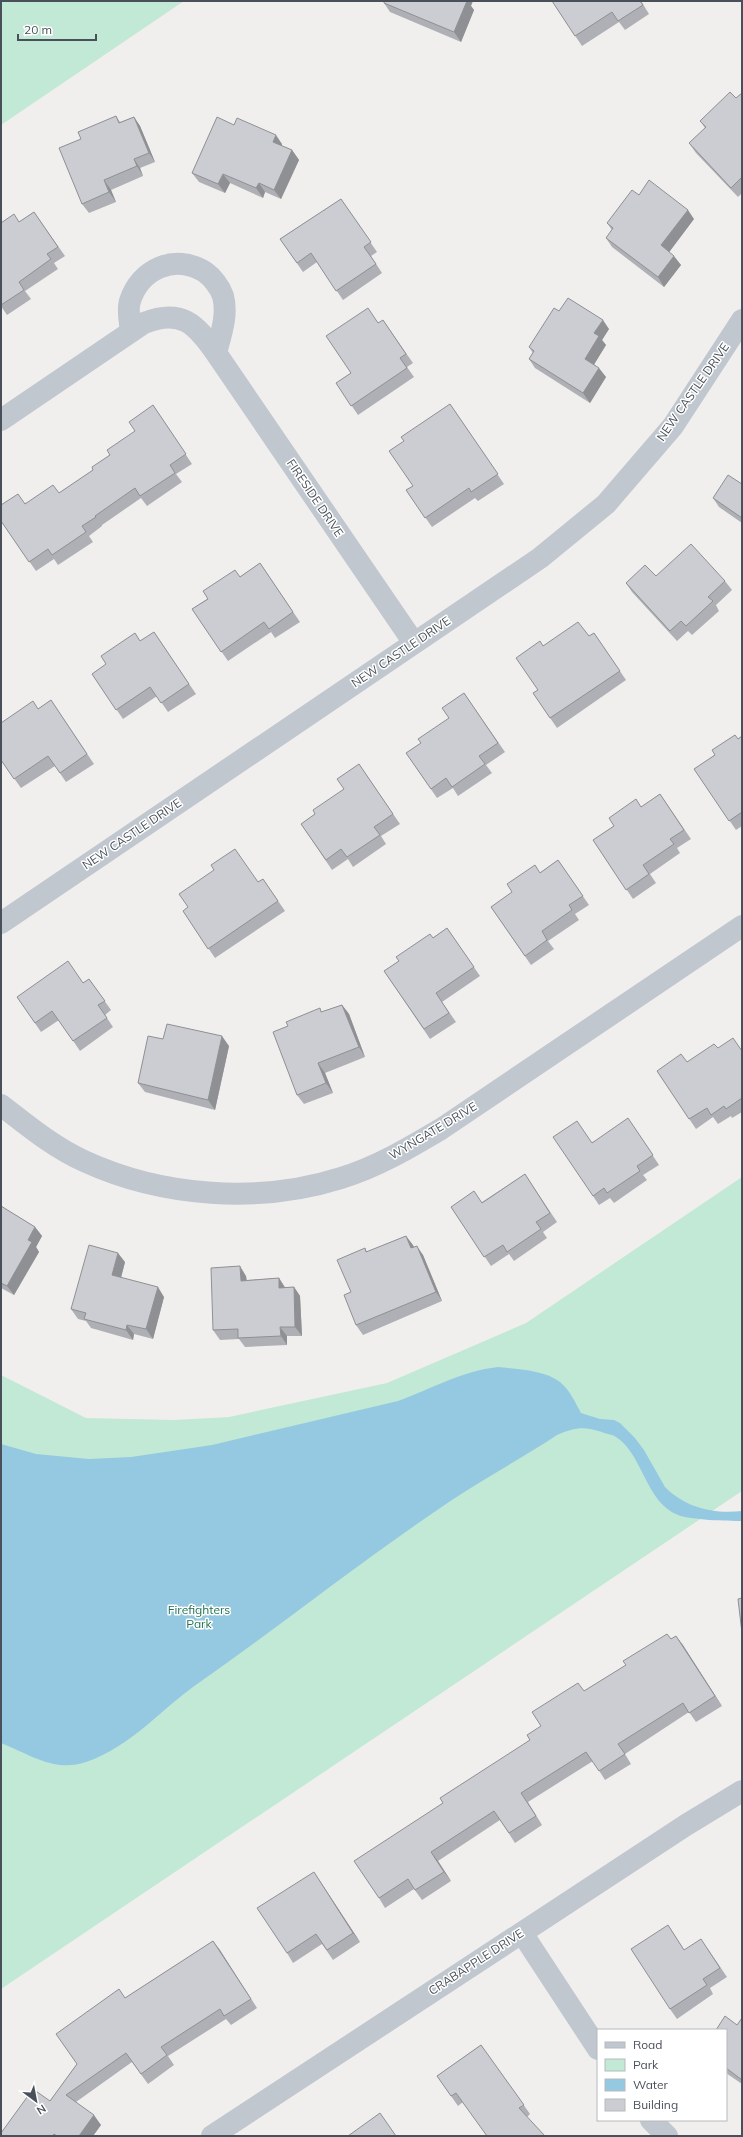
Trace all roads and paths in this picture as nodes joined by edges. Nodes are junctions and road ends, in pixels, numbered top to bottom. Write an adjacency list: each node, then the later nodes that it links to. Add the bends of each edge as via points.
1 (742, 320): 5 (street, NEW CASTLE DRIVE, via 673,426 606,504 540,558)
2 (131, 332): 3 (street, FIRESIDE DRIVE, via 154,319 182,319 196,326); 3 (street, via 130,302 142,280 152,270 163,265 187,264 209,275 223,295 224,320); 4 (street, FIRESIDE DRIVE)
3 (216, 353): 5 (street, FIRESIDE DRIVE)
4 (1, 420)
5 (414, 643): 6 (street, NEW CASTLE DRIVE)
6 (1, 923)
7 (742, 926): 8 (street, WYNGATE DRIVE, via 441,1129 404,1151 340,1178 261,1193 198,1191 148,1183 83,1161 45,1139)
8 (1, 1105)
9 (742, 1791): 10 (street, CRABAPPLE DRIVE)
10 (522, 1933): 11 (street); 13 (street, CRABAPPLE DRIVE)
11 (597, 2047)
12 (652, 2121): 14 (street)
13 (212, 2136)
14 (667, 2136)

